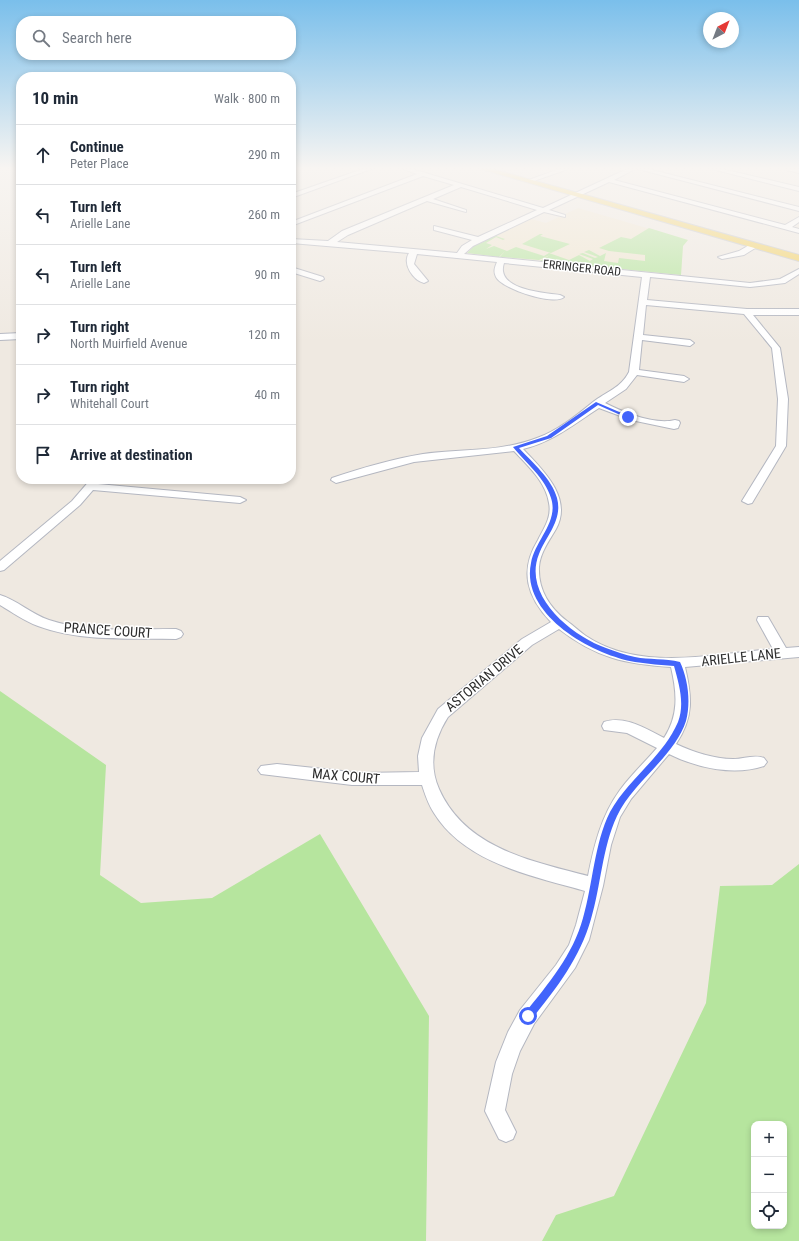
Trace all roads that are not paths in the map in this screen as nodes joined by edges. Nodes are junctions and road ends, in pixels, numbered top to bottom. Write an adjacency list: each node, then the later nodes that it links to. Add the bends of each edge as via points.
1 (360, 227): 10 (street)
2 (507, 227): 8 (street)
3 (691, 227): 11 (main road)
4 (781, 227): 6 (street)
5 (437, 228): 8 (street)
6 (785, 228): 7 (street)
7 (799, 231)
8 (479, 240): 13 (street, via 465,248)
9 (296, 241): 10 (street, ERRINGER ROAD)
10 (330, 243): 12 (street, ERRINGER ROAD)
11 (756, 245): 14 (street, via 741,253); 15 (main road)
12 (414, 252): 13 (street, ERRINGER ROAD); 22 (street, via 409,258 410,265)
13 (459, 256): 16 (street, ERRINGER ROAD)
14 (722, 257)
15 (799, 258)
16 (501, 260): 19 (street, ERRINGER ROAD); 24 (street, via 497,272 507,284 530,293)
17 (296, 271): 21 (street)
18 (799, 271): 20 (street, ERRINGER ROAD)
19 (646, 275): 20 (street, ERRINGER ROAD, via 750,285); 25 (street)
20 (790, 278): 23 (street)
21 (320, 279)
22 (424, 281)
23 (799, 281)
24 (560, 297)
25 (643, 302): 26 (street); 30 (street)
26 (747, 312): 27 (street); 41 (street, via 776,348 783,399 781,446)
27 (799, 312)
28 (16, 336): 29 (street)
29 (0, 337)
30 (638, 337): 31 (street); 32 (street)
31 (690, 343)
32 (634, 372): 33 (street); 34 (street, via 625,386)
33 (684, 379)
34 (597, 404): 35 (street, via 640,420 674,426); 36 (street, via 549,437)
35 (675, 423)
36 (516, 447): 37 (street, via 414,459); 45 (street, ARIELLE LANE, via 546,482 554,498 555,515 536,554 533,574 540,599)
37 (336, 480)
38 (93, 484): 42 (street, via 58,520)
39 (103, 484): 40 (street)
40 (240, 500)
41 (748, 501)
42 (0, 568)
43 (0, 599): 46 (street, PRANCE COURT, via 31,617 55,626 80,630)
44 (763, 620): 47 (street)
45 (560, 623): 49 (street, ARIELLE LANE, via 586,642 617,655); 54 (street, ASTORIAN DRIVE, via 527,642 443,713 428,741 425,755)
46 (176, 634)
47 (781, 652): 48 (street, ARIELLE LANE); 49 (street, ARIELLE LANE)
48 (799, 652)
49 (677, 664): 51 (street, via 685,692 684,711 679,729)
50 (608, 726): 51 (street, via 629,727)
51 (667, 746): 52 (street, via 692,757 719,764); 55 (street, via 614,814 606,833)
52 (759, 762)
53 (266, 770): 54 (street, MAX COURT, via 287,769 366,780)
54 (427, 778): 55 (street, ASTORIAN DRIVE, via 444,815 477,845 508,860)
55 (595, 886): 56 (street, via 580,941 571,960 528,1016 506,1061 495,1111)
56 (506, 1132)

